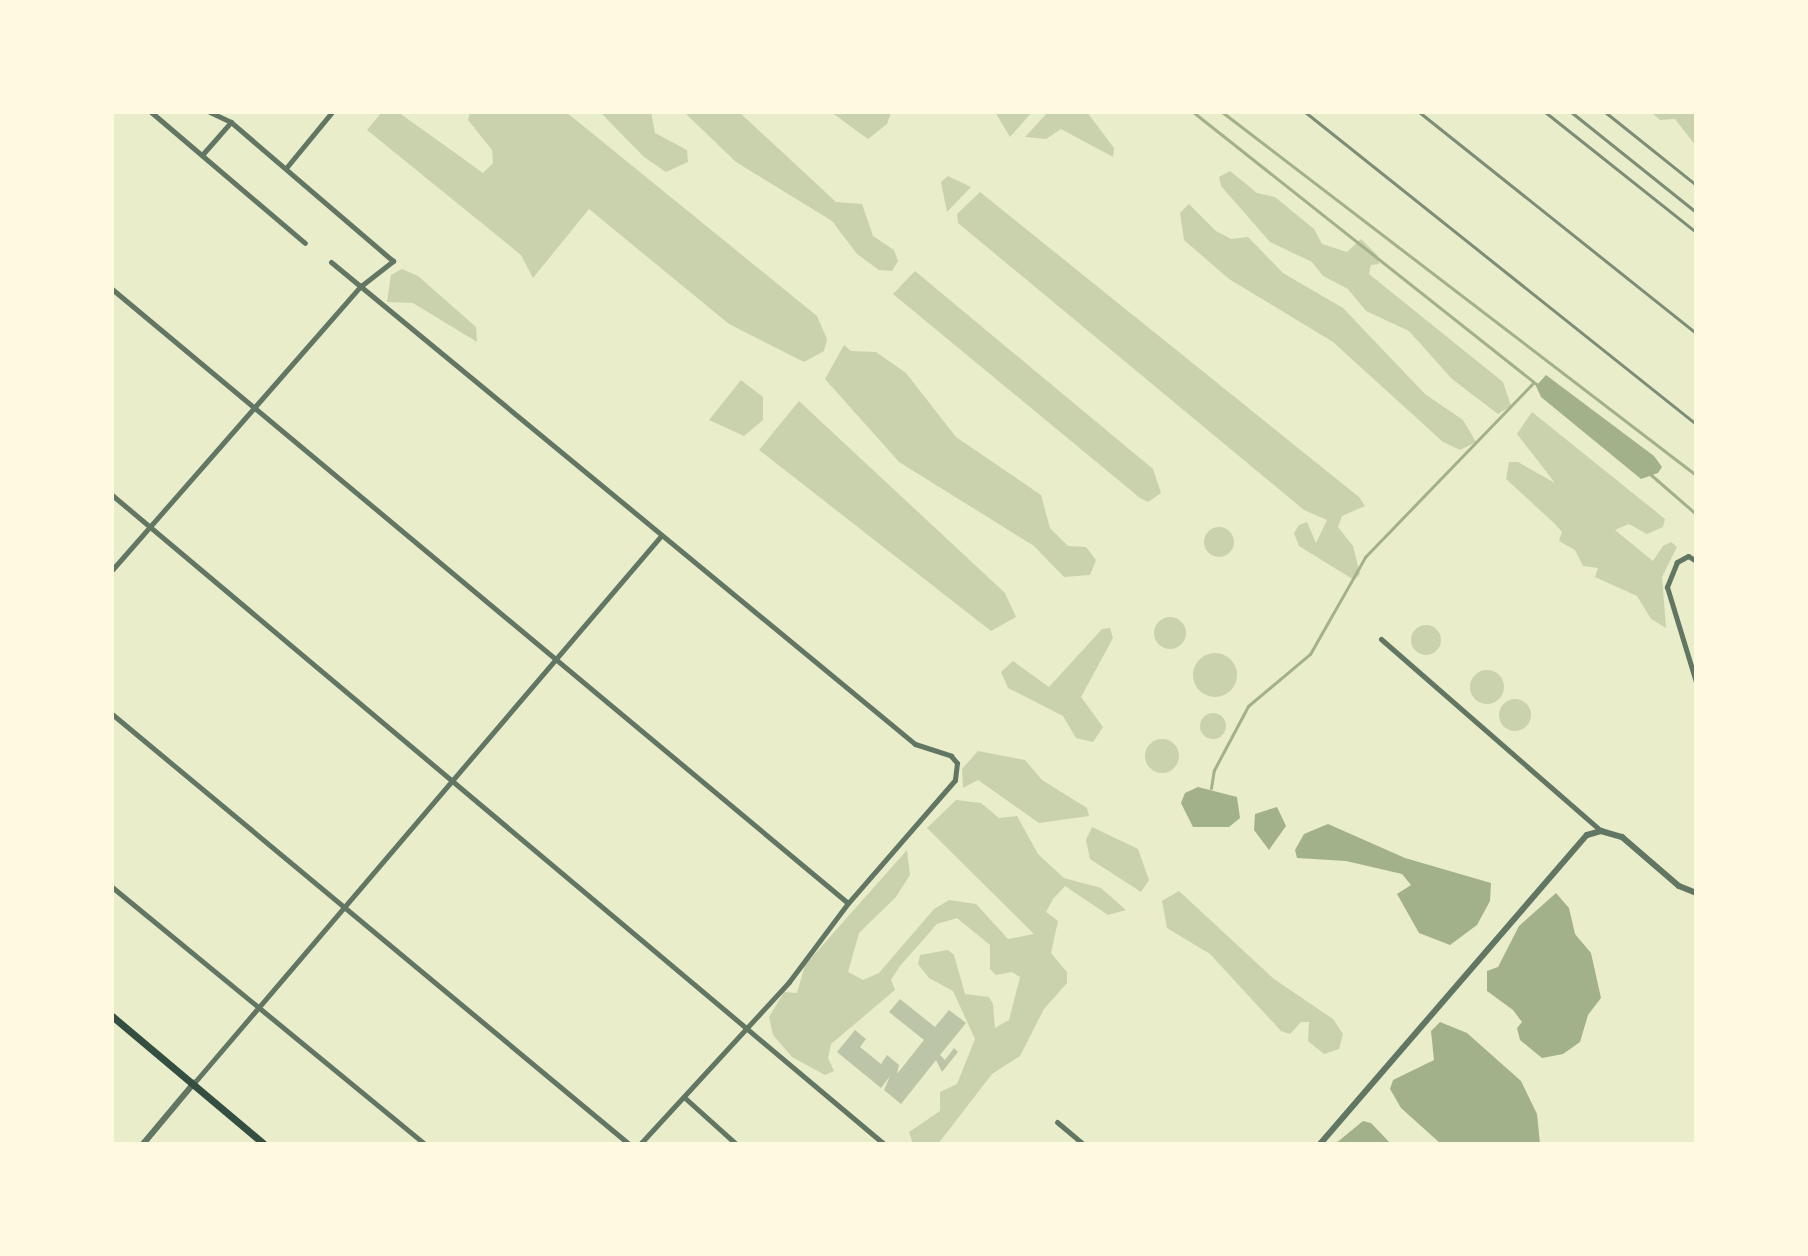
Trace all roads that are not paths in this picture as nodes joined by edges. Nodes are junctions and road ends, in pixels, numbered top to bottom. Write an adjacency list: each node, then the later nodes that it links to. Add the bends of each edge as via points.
1 (151, 112): 5 (street)
2 (210, 112): 4 (street)
3 (332, 112): 6 (street)
4 (231, 122): 5 (street); 6 (street)
5 (202, 155): 7 (street)
6 (286, 168): 9 (street, via 393,261)
7 (305, 243)
8 (331, 262): 9 (street)
9 (361, 286): 11 (street); 14 (street)
10 (112, 289): 11 (street)
11 (256, 408): 13 (street); 18 (street)
12 (112, 495): 13 (street)
13 (151, 526): 16 (street); 21 (street)
14 (660, 537): 18 (street); 25 (street, via 915,744 957,763 955,780)
15 (1696, 561): 19 (street, via 1688,556 1677,562 1667,587)
16 (112, 570)
17 (1381, 639): 22 (street)
18 (557, 660): 21 (street); 25 (street)
19 (1696, 682)
20 (112, 714): 26 (street)
21 (453, 783): 26 (street); 29 (street)
22 (1601, 831): 24 (street, via 1622,837 1679,886); 41 (street, via 1578,842)
23 (112, 887): 27 (street)
24 (1696, 893)
25 (848, 903): 29 (street, via 789,982)
26 (345, 912): 27 (street); 36 (street)
27 (260, 1010): 30 (street); 35 (street)
28 (112, 1016): 30 (main road)
29 (745, 1029): 31 (street); 39 (street)
30 (194, 1083): 33 (street); 34 (main road)
31 (685, 1098): 37 (street); 38 (street)
32 (1057, 1122): 40 (street)
33 (143, 1144)
34 (264, 1144)
35 (425, 1144)
36 (629, 1144)
37 (640, 1144)
38 (736, 1144)
39 (884, 1144)
40 (1083, 1144)
41 (1320, 1144)

